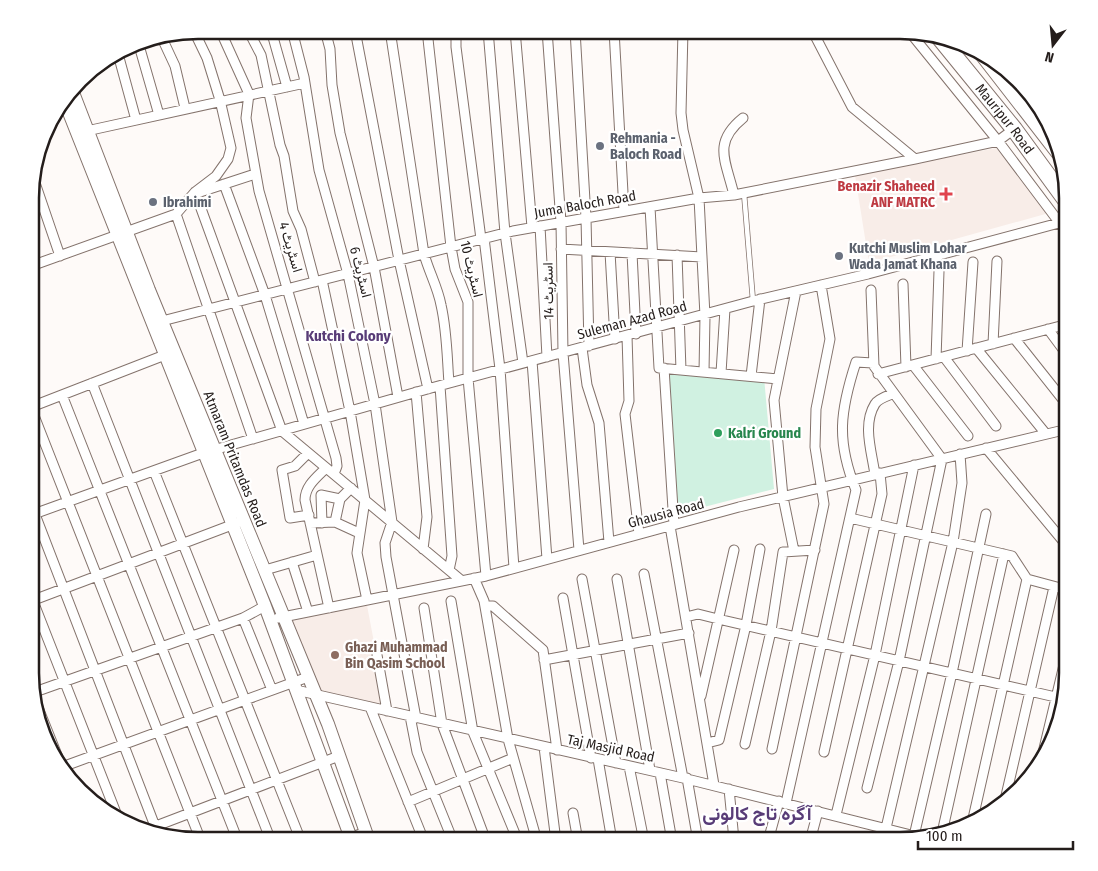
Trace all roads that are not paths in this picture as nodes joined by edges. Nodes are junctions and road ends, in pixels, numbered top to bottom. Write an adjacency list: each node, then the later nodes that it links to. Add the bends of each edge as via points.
1 (198, 39): 29 (street)
2 (224, 39): 27 (street)
3 (253, 39): 26 (street, via 261,55)
4 (274, 39): 25 (street)
5 (294, 39): 24 (street, اسٹریٹ 6)
6 (327, 39): 72 (street, via 340,133)
7 (357, 39): 68 (street)
8 (391, 39): 63 (street)
9 (427, 39): 58 (street, اسٹریٹ 10)
10 (457, 39): 57 (street)
11 (489, 39): 55 (street)
12 (516, 39): 54 (street)
13 (548, 39): 52 (street, اسٹریٹ 14)
14 (576, 39): 51 (street)
15 (614, 39): 49 (street)
16 (683, 39): 47 (street, via 683,130)
17 (817, 39): 39 (street, via 852,107)
18 (916, 40): 38 (street)
19 (164, 42): 31 (street, via 176,66)
20 (946, 45): 35 (highway, Mauripur Road)
21 (140, 49): 32 (street)
22 (119, 59): 34 (street)
23 (996, 71): 37 (highway, Mauripur Road)
24 (305, 83): 25 (street); 74 (street, اسٹریٹ 6, via 319,170)
25 (287, 87): 26 (street)
26 (270, 90): 27 (street); 75 (street, via 293,211)
27 (249, 94): 29 (street); 40 (street, اسٹریٹ 4, via 246,118)
28 (74, 98): 36 (main road, Atmaram Pritamdas Road)
29 (220, 100): 31 (street); 44 (street, via 231,148 228,160 216,176)
30 (68, 106): 36 (main road, Atmaram Pritamdas Road)
31 (184, 108): 32 (street)
32 (158, 114): 34 (street)
33 (743, 118): 46 (street, via 733,126 723,145)
34 (136, 120): 36 (street)
35 (1014, 129): 38 (street, Juma Baloch Road); 42 (highway, Mauripur Road)
36 (83, 132): 56 (main road, Atmaram Pritamdas Road)
37 (1046, 136)
38 (998, 141): 39 (street, Juma Baloch Road); 53 (street)
39 (916, 159): 43 (street, Juma Baloch Road)
40 (256, 174): 41 (street); 78 (street, اسٹریٹ 4)
41 (224, 184): 44 (street); 81 (street)
42 (1059, 190)
43 (744, 192): 46 (street, Juma Baloch Road); 82 (lane)
44 (194, 194): 50 (street); 83 (street)
45 (39, 195): 65 (street)
46 (734, 195): 47 (street, Juma Baloch Road)
47 (699, 198): 48 (street, Juma Baloch Road); 67 (street)
48 (650, 207): 49 (street, Juma Baloch Road); 64 (street)
49 (624, 211): 51 (street, Juma Baloch Road)
50 (176, 214): 56 (street); 84 (street)
51 (586, 218): 52 (street, Juma Baloch Road); 60 (street)
52 (560, 222): 54 (street, Juma Baloch Road); 59 (street, اسٹریٹ 14)
53 (1059, 223): 77 (street, Suleman Azad Road)
54 (536, 227): 55 (street, Juma Baloch Road); 101 (street)
55 (505, 233): 57 (street, Juma Baloch Road); 103 (street)
56 (122, 234): 65 (street); 87 (main road, Atmaram Pritamdas Road); 99 (main road, Atmaram Pritamdas Road)
57 (483, 239): 58 (street, Juma Baloch Road); 107 (street)
58 (451, 247): 63 (street, Juma Baloch Road); 113 (street, اسٹریٹ 10, via 455,269 468,302)
59 (561, 249): 60 (street); 100 (street, اسٹریٹ 14)
60 (587, 250): 61 (street); 97 (street)
61 (610, 252): 62 (street); 94 (street)
62 (632, 253): 64 (street); 92 (street)
63 (424, 254): 68 (street, Juma Baloch Road); 116 (street, via 441,304)
64 (652, 254): 66 (street); 90 (street)
65 (60, 256): 71 (street)
66 (677, 256): 67 (street); 88 (street)
67 (702, 257): 86 (street)
68 (399, 260): 72 (street, Juma Baloch Road); 118 (street)
69 (996, 261): 95 (street)
70 (973, 262): 98 (street)
71 (39, 263)
72 (374, 267): 74 (street, Juma Baloch Road); 123 (street)
73 (939, 271): 102 (street)
74 (348, 274): 75 (street, Juma Baloch Road); 124 (street, اسٹریٹ 6)
75 (319, 281): 78 (street, Juma Baloch Road); 126 (street)
76 (903, 284): 105 (street)
77 (821, 285): 80 (street, Suleman Azad Road); 148 (street, via 830,339 816,409 815,447)
78 (289, 289): 81 (street, Juma Baloch Road); 127 (street, اسٹریٹ 4)
79 (871, 290): 104 (street)
80 (796, 291): 82 (street, Suleman Azad Road); 114 (street)
81 (265, 295): 83 (street, Juma Baloch Road); 128 (street)
82 (757, 300): 85 (street, Suleman Azad Road); 112 (street)
83 (236, 303): 84 (street, Juma Baloch Road); 131 (street)
84 (210, 309): 87 (street, Juma Baloch Road); 135 (street)
85 (726, 309): 86 (street, Suleman Azad Road); 110 (street)
86 (705, 316): 88 (street, Suleman Azad Road); 109 (street)
87 (162, 321): 99 (main road, Atmaram Pritamdas Road)
88 (680, 322): 90 (street, Suleman Azad Road); 108 (street)
89 (1059, 326): 91 (street)
90 (658, 328): 92 (street, Suleman Azad Road); 106 (street, via 659,368)
91 (1048, 329): 93 (street); 96 (street)
92 (631, 335): 94 (street, Suleman Azad Road); 168 (street, via 629,400 625,414)
93 (1014, 338): 95 (street); 122 (street)
94 (615, 339): 97 (street, Suleman Azad Road)
95 (993, 344): 98 (street)
96 (1059, 344)
97 (585, 347): 100 (street, Suleman Azad Road); 171 (street, via 587,385 599,422)
98 (971, 350): 102 (street); 133 (street)
99 (170, 353): 115 (street); 137 (main road, Atmaram Pritamdas Road)
100 (563, 353): 101 (street, Suleman Azad Road); 177 (street, اسٹریٹ 14)
101 (547, 357): 103 (street, Suleman Azad Road)
102 (940, 358): 105 (street); 129 (street)
103 (527, 362): 107 (street, Suleman Azad Road); 184 (street)
104 (874, 363): 111 (street); 147 (street, via 856,362 844,398 842,426)
105 (909, 366): 111 (street); 134 (street)
106 (664, 368): 108 (street); 164 (street)
107 (500, 369): 113 (street, Suleman Azad Road); 187 (street)
108 (681, 370): 109 (street)
109 (704, 372): 110 (street)
110 (721, 373): 112 (street)
111 (878, 374): 120 (street)
112 (751, 376): 114 (street)
113 (468, 378): 116 (street, Suleman Azad Road); 192 (street, اسٹریٹ 10)
114 (778, 379): 151 (street, via 774,400)
115 (92, 383): 121 (street); 146 (street)
116 (449, 383): 117 (street, Suleman Azad Road)
117 (440, 386): 118 (street, Suleman Azad Road); 189 (street, via 452,556)
118 (428, 389): 119 (street, Suleman Azad Road)
119 (416, 392): 123 (street, Suleman Azad Road); 175 (street, via 427,517)
120 (892, 394): 140 (street); 145 (street, via 876,402 870,419 869,436)
121 (62, 395): 125 (street); 150 (street)
122 (1059, 395)
123 (398, 398): 124 (street, Suleman Azad Road)
124 (375, 404): 126 (street, Suleman Azad Road); 162 (street, اسٹریٹ 6)
125 (39, 405)
126 (350, 411): 127 (street, Suleman Azad Road); 153 (street)
127 (326, 418): 128 (street, Suleman Azad Road); 144 (street, اسٹریٹ 4, via 336,458)
128 (304, 424): 131 (street, Suleman Azad Road)
129 (996, 426)
130 (39, 428): 154 (street)
131 (282, 431): 135 (street, Suleman Azad Road); 138 (street)
132 (1059, 431): 133 (street, Ghausia Road)
133 (1046, 434): 136 (street, Ghausia Road)
134 (968, 436)
135 (253, 439): 137 (street, Suleman Azad Road)
136 (986, 448): 139 (street, Ghausia Road); 170 (street)
137 (209, 451): 143 (street, Suleman Azad Road); 159 (main road, Atmaram Pritamdas Road)
138 (308, 453): 142 (street); 158 (street, via 295,466 282,470 290,518)
139 (960, 454): 140 (street, Ghausia Road); 172 (street, via 962,483)
140 (942, 459): 141 (street, Ghausia Road); 169 (street)
141 (914, 465): 145 (street, Ghausia Road); 166 (street)
142 (326, 468): 144 (street); 158 (street, via 305,494)
143 (154, 471): 146 (street, Suleman Azad Road); 173 (street)
144 (334, 474): 149 (street)
145 (878, 474): 147 (street, Ghausia Road); 163 (street, via 882,494)
146 (130, 479): 150 (street, Suleman Azad Road); 181 (street)
147 (852, 480): 148 (street, Ghausia Road); 157 (street, via 856,490)
148 (821, 487): 151 (street, Ghausia Road); 179 (street, via 824,504)
149 (351, 488): 152 (street); 153 (street)
150 (99, 491): 154 (street, Suleman Azad Road); 186 (street)
151 (783, 496): 164 (street, Ghausia Road); 180 (street)
152 (340, 499): 160 (street, via 321,495); 161 (street)
153 (364, 500): 162 (street); 167 (street)
154 (68, 502): 155 (street, Suleman Azad Road); 191 (street)
155 (39, 512)
156 (986, 514): 174 (street)
157 (850, 518): 163 (street); 224 (street)
158 (310, 519): 160 (street); 183 (street)
159 (238, 522): 173 (street); 188 (main road, Atmaram Pritamdas Road); 206 (main road, Atmaram Pritamdas Road)
160 (322, 522): 161 (street)
161 (335, 522): 167 (street)
162 (392, 522): 175 (street); 201 (street, via 385,544)
163 (875, 524): 166 (street); 227 (street)
164 (672, 525): 168 (street, Ghausia Road); 212 (street)
165 (39, 529): 200 (street)
166 (901, 531): 169 (street); 231 (street)
167 (359, 533): 204 (street, via 357,553)
168 (639, 534): 171 (street, Ghausia Road)
169 (926, 536): 172 (street); 234 (street)
170 (1059, 536)
171 (609, 542): 177 (street, Ghausia Road)
172 (953, 542): 174 (street); 235 (street)
173 (182, 543): 181 (street); 218 (street)
174 (978, 548): 182 (street); 237 (street)
175 (423, 549): 189 (street)
176 (760, 549): 217 (street)
177 (579, 550): 184 (street, Ghausia Road)
178 (734, 550): 214 (street)
179 (815, 550): 180 (street); 222 (street)
180 (794, 551): 219 (street, via 783,552)
181 (160, 553): 186 (street); 221 (street)
182 (1004, 554): 196 (street, via 1012,556); 239 (street)
183 (318, 555): 185 (street); 208 (street)
184 (547, 559): 187 (street, Ghausia Road)
185 (292, 562): 188 (street); 210 (street)
186 (128, 565): 191 (street); 226 (street)
187 (514, 568): 192 (street, Ghausia Road)
188 (264, 570): 211 (main road, Atmaram Pritamdas Road)
189 (449, 570): 197 (street)
190 (644, 574): 223 (street)
191 (96, 576): 200 (street); 232 (street)
192 (486, 576): 193 (street, Ghausia Road)
193 (474, 578): 197 (street, Ghausia Road); 207 (street)
194 (617, 578): 225 (street)
195 (582, 579): 228 (street)
196 (1027, 579): 198 (street); 241 (street)
197 (462, 581): 201 (street, Ghausia Road)
198 (1054, 586): 199 (street); 245 (street)
199 (1059, 587)
200 (63, 588): 202 (street); 236 (street)
201 (393, 594): 204 (street, Ghausia Road); 253 (street)
202 (39, 596)
203 (563, 598): 230 (street)
204 (366, 600): 208 (street, Ghausia Road)
205 (451, 602): 257 (street)
206 (265, 606): 213 (street); 216 (main road, Atmaram Pritamdas Road)
207 (485, 606): 233 (street, via 493,606 543,650); 258 (street)
208 (329, 608): 210 (street, Ghausia Road)
209 (424, 608): 255 (street)
210 (308, 612): 211 (street, Ghausia Road)
211 (284, 616): 216 (street, Ghausia Road); 238 (main road, Atmaram Pritamdas Road)
212 (686, 617): 214 (street, via 698,614); 220 (street)
213 (243, 618): 218 (street); 243 (street)
214 (718, 618): 217 (street); 249 (street)
215 (39, 619): 240 (street)
216 (270, 619): 242 (main road, Atmaram Pritamdas Road)
217 (746, 625): 219 (street); 259 (street, via 719,740)
218 (216, 627): 221 (street); 248 (street)
219 (771, 631): 222 (street); 261 (street)
220 (689, 633): 223 (street); 249 (street)
221 (192, 636): 226 (street); 251 (street)
222 (797, 637): 224 (street); 263 (street)
223 (657, 639): 225 (street); 277 (street)
224 (823, 643): 227 (street); 287 (street)
225 (628, 644): 228 (street); 275 (street)
226 (162, 647): 232 (street); 254 (street)
227 (848, 649): 231 (street); 265 (street)
228 (597, 650): 230 (street); 271 (street)
229 (377, 655): 252 (street)
230 (573, 655): 233 (street); 269 (street)
231 (875, 655): 234 (street); 293 (street)
232 (129, 658): 236 (street); 256 (street)
233 (544, 660): 264 (street)
234 (899, 661): 235 (street); 281 (street)
235 (924, 666): 237 (street); 297 (street)
236 (95, 670): 240 (street); 260 (street)
237 (952, 673): 239 (street); 298 (street)
238 (308, 677): 242 (street); 246 (main road, Atmaram Pritamdas Road)
239 (977, 679): 241 (street); 294 (street)
240 (64, 681): 244 (street); 266 (street)
241 (1004, 685): 245 (street); 292 (street)
242 (294, 686): 243 (street); 246 (street, Taj Masjid Road); 270 (main road, Atmaram Pritamdas Road)
243 (272, 690): 248 (street)
244 (40, 691)
245 (1028, 691): 247 (street); 283 (street)
246 (316, 694): 250 (street, Taj Masjid Road); 267 (main road, Atmaram Pritamdas Road)
247 (1057, 697)
248 (245, 700): 251 (street); 276 (street)
249 (700, 702): 259 (street)
250 (370, 707): 252 (street, Taj Masjid Road); 286 (street)
251 (220, 709): 254 (street); 280 (street)
252 (387, 711): 253 (street, Taj Masjid Road)
253 (413, 717): 255 (street, Taj Masjid Road); 284 (street, via 417,752)
254 (191, 720): 256 (street); 285 (street)
255 (442, 724): 257 (street, Taj Masjid Road); 278 (street)
256 (158, 732): 260 (street); 290 (street)
257 (473, 732): 258 (street, Taj Masjid Road); 274 (street)
258 (508, 739): 262 (street, Taj Masjid Road); 268 (street)
259 (707, 743): 279 (street)
260 (124, 744): 266 (street); 295 (street)
261 (745, 744)
262 (544, 747): 264 (street, Taj Masjid Road); 310 (street)
263 (772, 749)
264 (557, 750): 269 (street, Taj Masjid Road)
265 (824, 752)
266 (93, 756): 272 (street); 288 (street)
267 (339, 756): 270 (street); 304 (main road, Atmaram Pritamdas Road)
268 (513, 758): 274 (street); 309 (street)
269 (595, 758): 271 (street, Taj Masjid Road); 312 (street)
270 (322, 762): 276 (street); 303 (main road, Atmaram Pritamdas Road)
271 (616, 763): 273 (street, Taj Masjid Road)
272 (68, 764)
273 (629, 766): 275 (street, Taj Masjid Road); 313 (street)
274 (488, 768): 278 (street); 308 (street)
275 (655, 772): 277 (street, Taj Masjid Road); 314 (street)
276 (276, 778): 280 (street); 302 (street)
277 (685, 778): 279 (street, Taj Masjid Road); 315 (street)
278 (463, 780): 284 (street); 307 (street)
279 (714, 785): 282 (street, Taj Masjid Road)
280 (251, 788): 285 (street); 301 (street)
281 (867, 788)
282 (728, 789): 287 (street, Taj Masjid Road); 316 (street)
283 (1007, 791)
284 (433, 792): 286 (street); 306 (street)
285 (222, 800): 290 (street); 300 (street)
286 (408, 802): 305 (street)
287 (782, 802): 289 (street, Taj Masjid Road); 317 (street)
288 (114, 809)
289 (818, 811): 293 (street, Taj Masjid Road); 318 (street)
290 (190, 812): 296 (street); 299 (street)
291 (573, 812): 311 (street)
292 (974, 814)
293 (836, 815): 297 (street, Taj Masjid Road)
294 (944, 826)
295 (155, 827)
296 (160, 828)
297 (886, 828): 319 (street, Taj Masjid Road)
298 (914, 831)
299 (198, 832)
300 (234, 832)
301 (268, 832)
302 (297, 832)
303 (345, 832)
304 (367, 832)
305 (420, 832)
306 (449, 832)
307 (483, 832)
308 (514, 832)
309 (534, 832)
310 (555, 832)
311 (576, 832)
312 (610, 832)
313 (642, 832)
314 (670, 832)
315 (696, 832)
316 (733, 832)
317 (771, 832)
318 (812, 832)
319 (898, 832)

